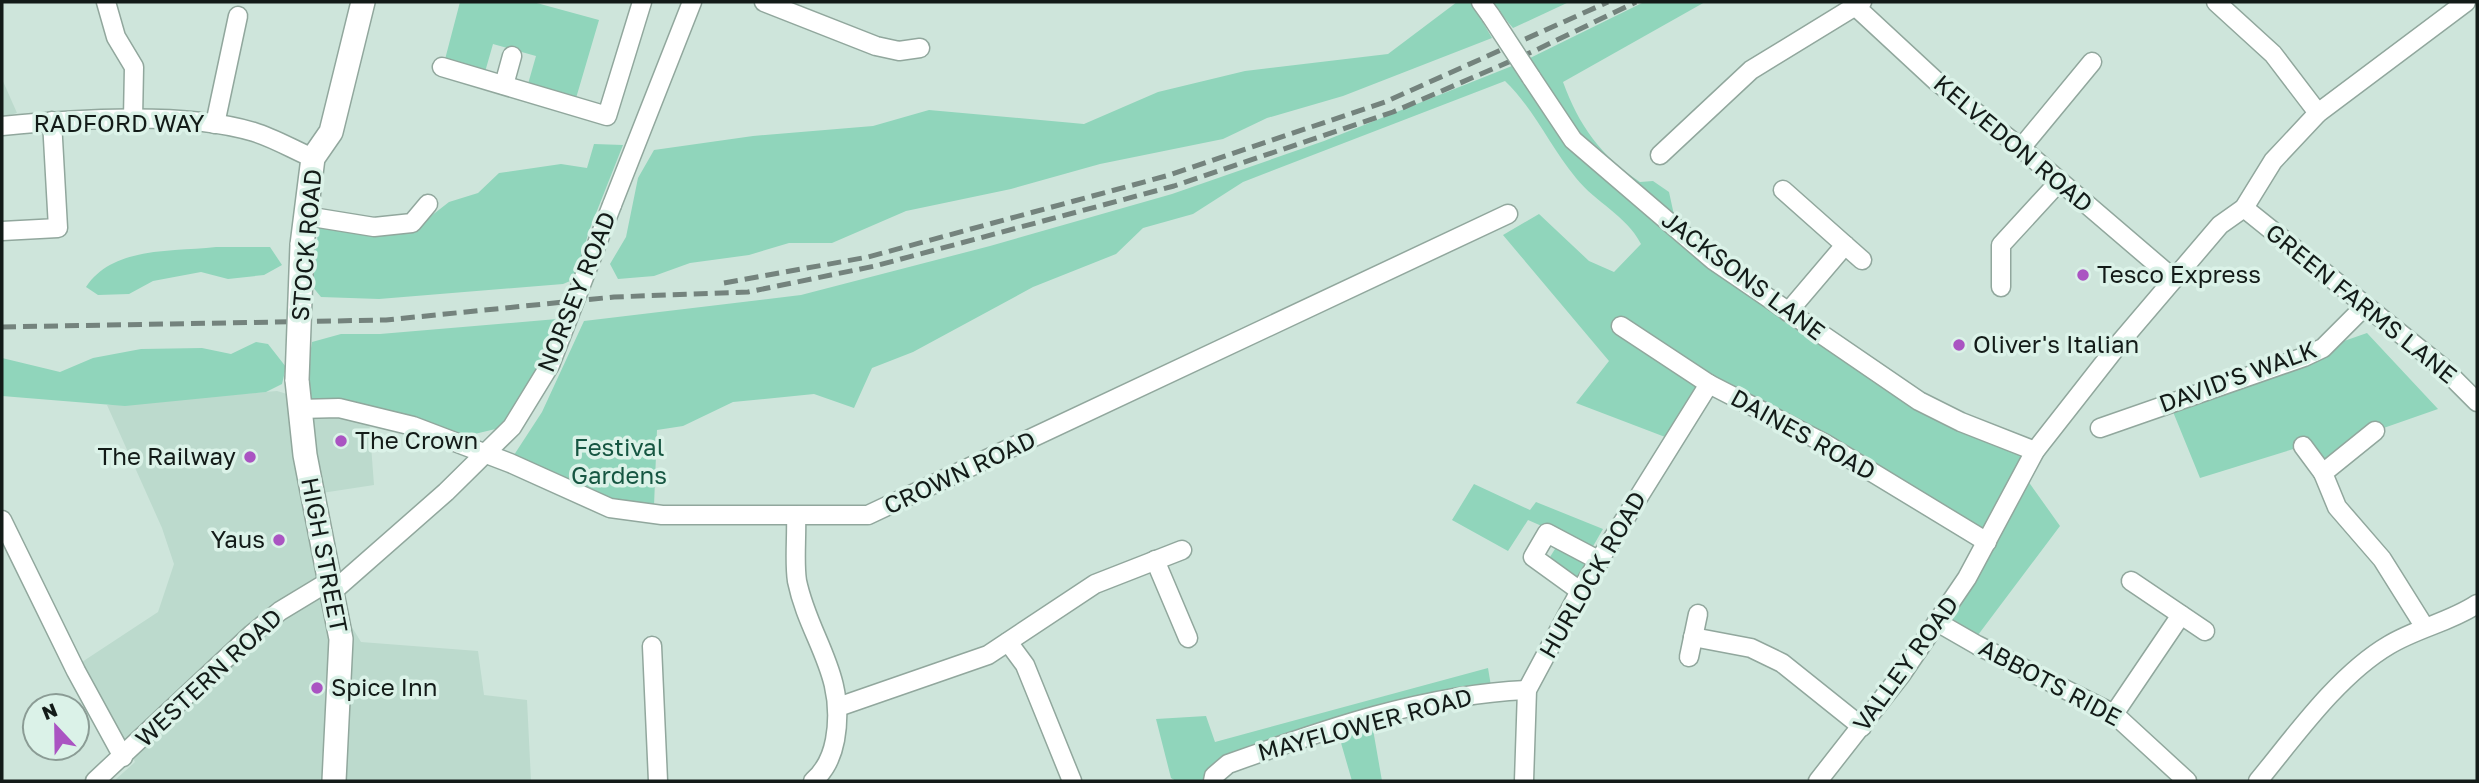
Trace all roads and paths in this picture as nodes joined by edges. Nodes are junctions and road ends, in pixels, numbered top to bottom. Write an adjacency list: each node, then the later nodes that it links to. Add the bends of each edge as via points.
1 (106, 2): 17 (street, via 117,37 134,67)
2 (362, 2): 23 (main road, STOCK ROAD, via 331,132)
3 (642, 2): 15 (street, via 607,116)
4 (692, 2): 45 (street, NORSEY ROAD, bridge, via 550,365 512,427)
5 (764, 2): 11 (street, via 876,46 899,51)
6 (2216, 2): 16 (street, via 2273,54)
7 (2466, 2): 16 (street)
8 (1858, 4): 21 (street, KELVEDON ROAD, via 1936,81); 22 (street, via 1751,70)
9 (1486, 9): 36 (street, JACKSONS LANE, bridge, via 1573,140 1681,235)
10 (238, 16): 19 (street)
11 (920, 48)
12 (512, 56): 15 (street)
13 (2092, 62): 21 (street)
14 (443, 67): 15 (street)
15 (504, 85)
16 (2318, 113): 27 (street, via 2273,160)
17 (133, 119): 18 (street, RADFORD WAY); 19 (street, RADFORD WAY)
18 (52, 121): 20 (street, RADFORD WAY); 30 (street, via 58,228)
19 (215, 124): 23 (street, RADFORD WAY, via 256,132)
20 (2, 126)
21 (2021, 148): 24 (street, KELVEDON ROAD)
22 (1660, 155)
23 (313, 159): 29 (main road, STOCK ROAD)
24 (2058, 183): 33 (street, KELVEDON ROAD); 34 (street, via 2001,245)
25 (1783, 190): 31 (street)
26 (428, 204): 29 (street, via 412,223 374,227)
27 (2244, 208): 33 (street, VALLEY ROAD, via 2220,225); 35 (street, GREEN FARMS LANE)
28 (1508, 214): 48 (street, CROWN ROAD, via 880,512)
29 (306, 216): 40 (main road, STOCK ROAD, bridge)
30 (2, 231)
31 (1845, 245): 32 (street); 36 (street)
32 (1862, 260)
33 (2174, 279): 44 (street, VALLEY ROAD)
34 (2001, 287)
35 (2365, 306): 39 (street, GREEN FARMS LANE); 41 (street, DAVID'S WALK, via 2323,348 2304,357)
36 (1788, 312): 44 (street, JACKSONS LANE, via 1919,401)
37 (1621, 326): 38 (street, DAINES ROAD)
38 (1709, 384): 50 (street, DAINES ROAD, via 1824,443); 53 (street, HURLOCK ROAD)
39 (2475, 396)
40 (299, 409): 45 (street, CROWN ROAD, via 339,408 414,426); 46 (main road, STOCK ROAD)
41 (2100, 428)
42 (2375, 431): 47 (street)
43 (2303, 446): 47 (street)
44 (2035, 451): 50 (street, VALLEY ROAD)
45 (484, 454): 48 (street, CROWN ROAD, via 610,508 662,515); 55 (street, NORSEY ROAD, via 446,492)
46 (304, 455): 55 (main road, HIGH STREET)
47 (2323, 473): 61 (street, via 2337,507 2382,559)
48 (796, 516): 69 (street, via 797,580 822,645)
49 (2, 520): 72 (street)
50 (1987, 542): 60 (street, VALLEY ROAD)
51 (1182, 550): 52 (street)
52 (1155, 561): 64 (street); 65 (street, via 1095,584)
53 (1600, 561): 56 (street, HURLOCK ROAD); 56 (street, via 1547,533 1540,542 1532,557)
54 (2131, 581): 59 (street)
55 (329, 587): 72 (street, WESTERN ROAD, via 279,611); 74 (main road, HIGH STREET, via 341,639)
56 (1580, 591): 68 (street, HURLOCK ROAD)
57 (2477, 604): 61 (street)
58 (1698, 614): 63 (street)
59 (2181, 615): 62 (street); 70 (street)
60 (1937, 622): 70 (street, ABBOTS RIDE); 71 (street, VALLEY ROAD)
61 (2424, 626): 82 (street, via 2361,666)
62 (2205, 631)
63 (1693, 637): 67 (street); 71 (street, via 1751,648 1782,663)
64 (1188, 638)
65 (1008, 642): 69 (street, via 977,659); 77 (street, via 1024,665)
66 (652, 646): 75 (street)
67 (1689, 657)
68 (1527, 690): 78 (street, MAYFLOWER ROAD, via 1475,694 1370,718 1228,764); 79 (street, HURLOCK ROAD)
69 (838, 707): 76 (street, via 834,747 824,772)
70 (2114, 713): 81 (street, ABBOTS RIDE)
71 (1862, 727): 80 (street, VALLEY ROAD)
72 (123, 757): 73 (street, WESTERN ROAD)
73 (95, 781)
74 (334, 781)
75 (658, 781)
76 (813, 781)
77 (1072, 781)
78 (1213, 781)
79 (1524, 781)
80 (1818, 781)
81 (2187, 781)
82 (2258, 781)

